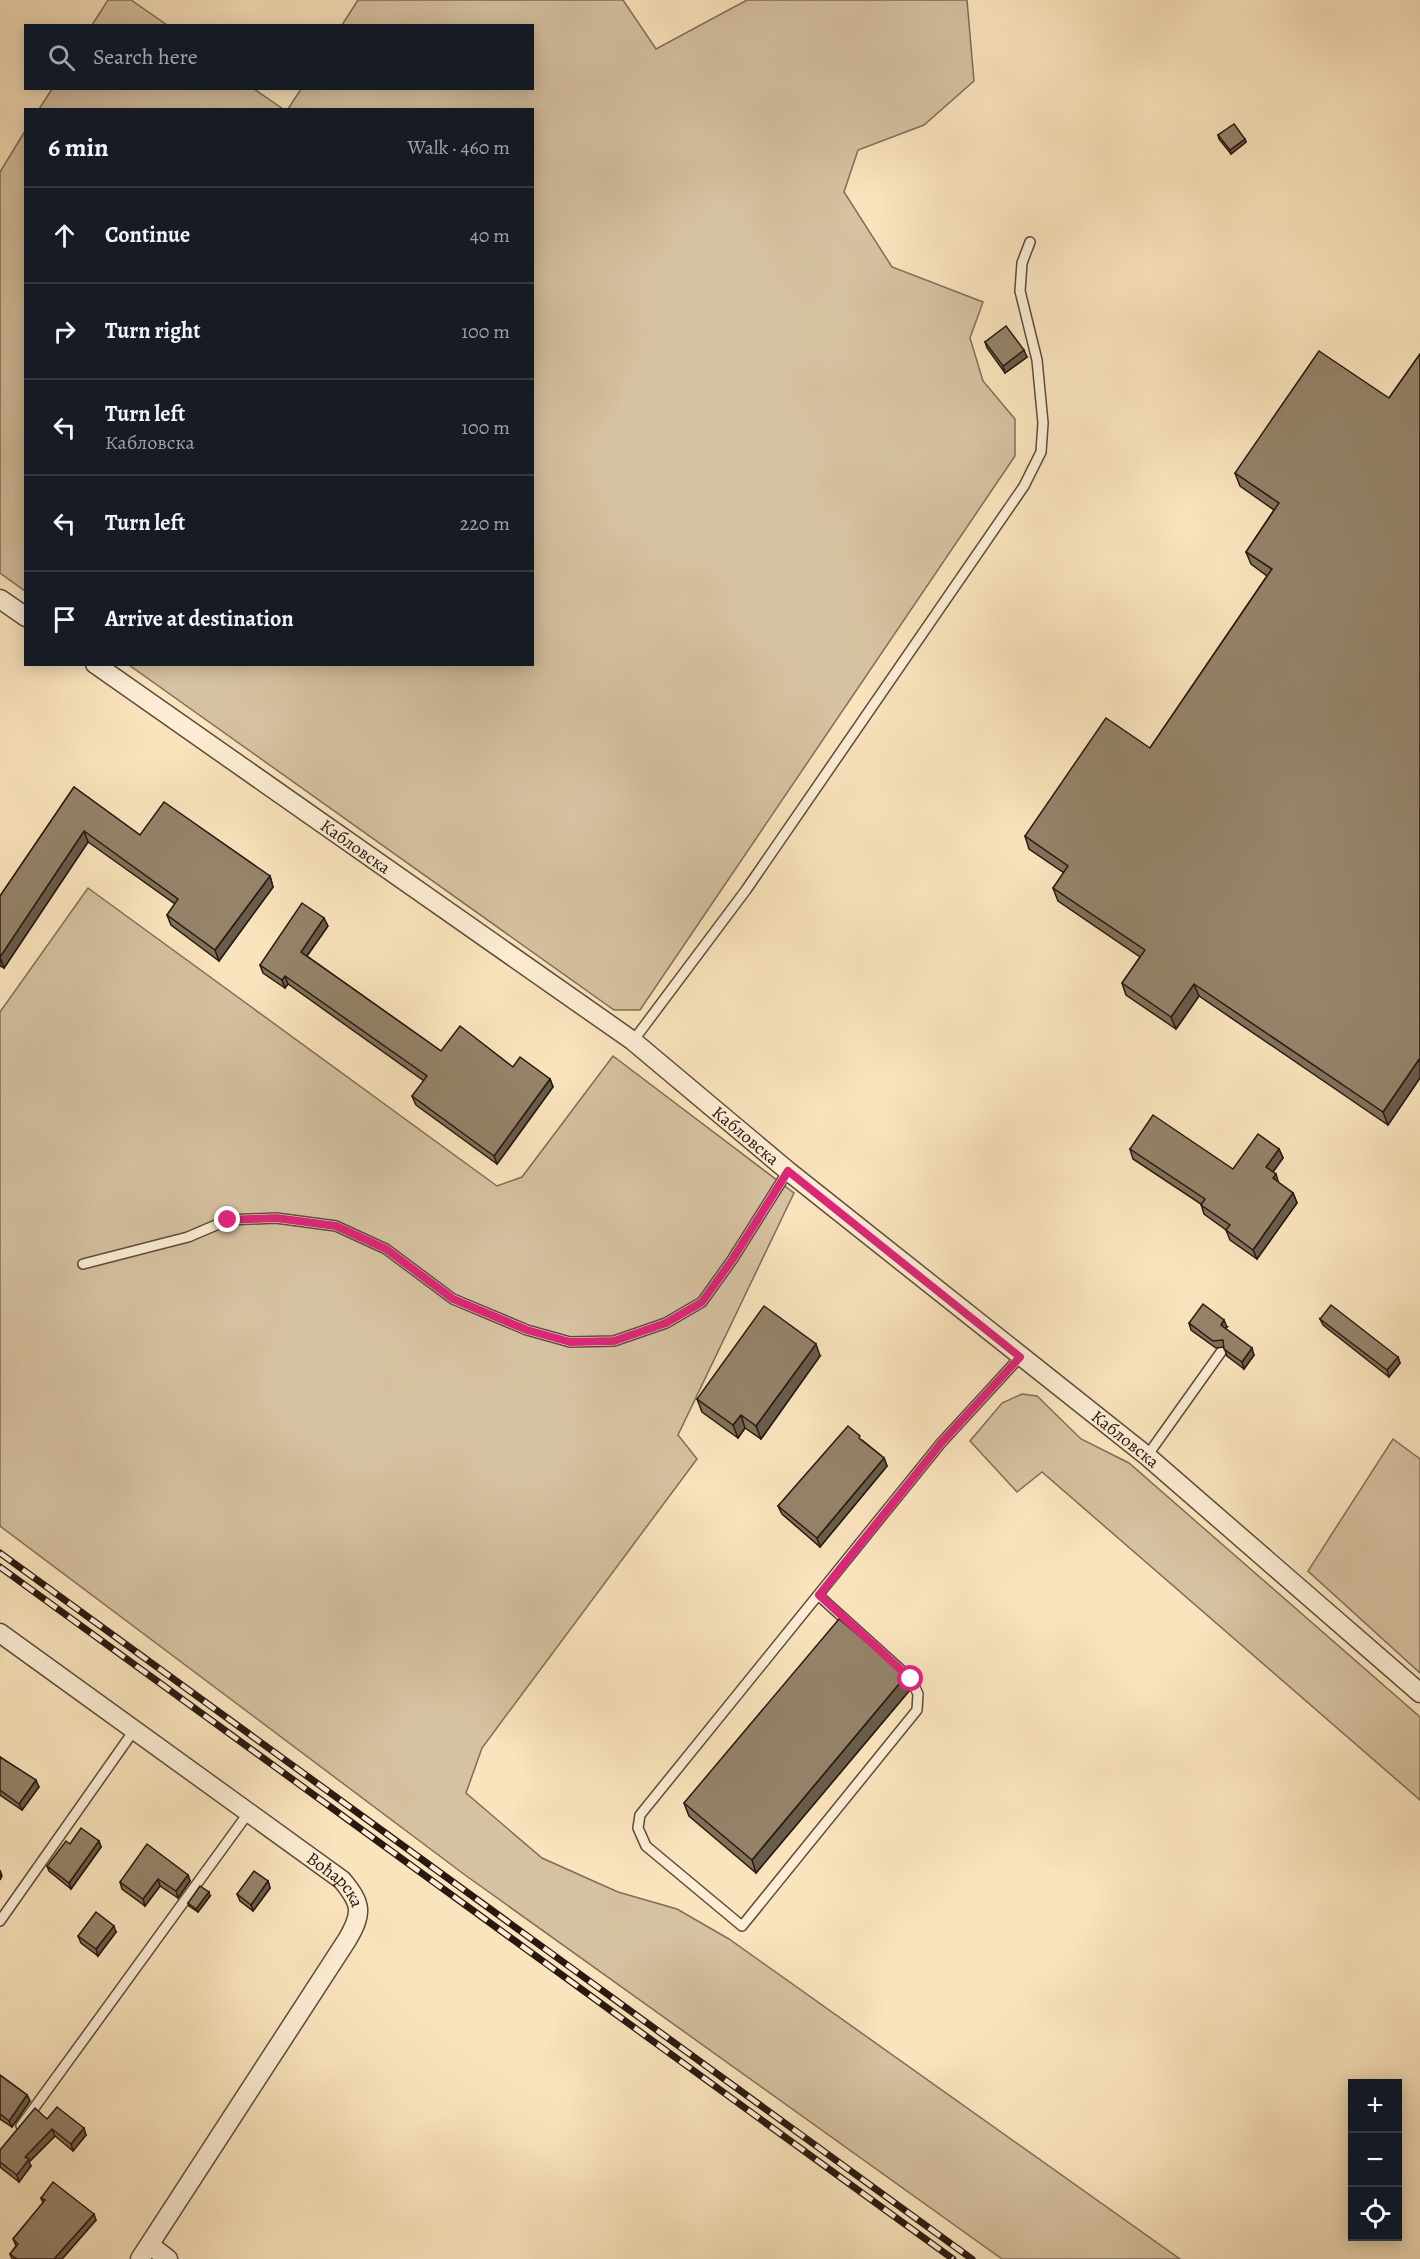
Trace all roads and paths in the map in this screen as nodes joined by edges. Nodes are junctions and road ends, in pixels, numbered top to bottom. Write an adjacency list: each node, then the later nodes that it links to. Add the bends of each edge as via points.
1 (1030, 242): 5 (lane, via 1022,263 1020,291 1037,360 1043,423 1041,452 1024,486 766,860)
2 (0, 599): 3 (street)
3 (24, 616)
4 (98, 666): 5 (street, Кабловска)
5 (633, 1041): 6 (street, Кабловска)
6 (788, 1171): 7 (lane, via 702,1302 666,1323 614,1341 570,1342 527,1330 453,1299 386,1249 336,1226 276,1218 228,1220 188,1237); 9 (street, Кабловска)
7 (83, 1264)
8 (1221, 1352): 10 (lane)
9 (1020, 1357): 10 (street, Кабловска); 11 (lane, via 941,1443)
10 (1147, 1456): 13 (street, Кабловска)
11 (819, 1595): 11 (lane, via 640,1815 638,1828 646,1846 742,1926 917,1710 918,1694 911,1679)
12 (0, 1633): 14 (street, Воћарска)
13 (1420, 1693)
14 (136, 1729): 15 (street, Воћарска); 16 (lane)
15 (249, 1812): 17 (lane); 18 (street, Воћарска, via 342,1880 357,1899 359,1921)
16 (0, 1921)
17 (15, 2134)
18 (145, 2252): 19 (street)
19 (168, 2259)

